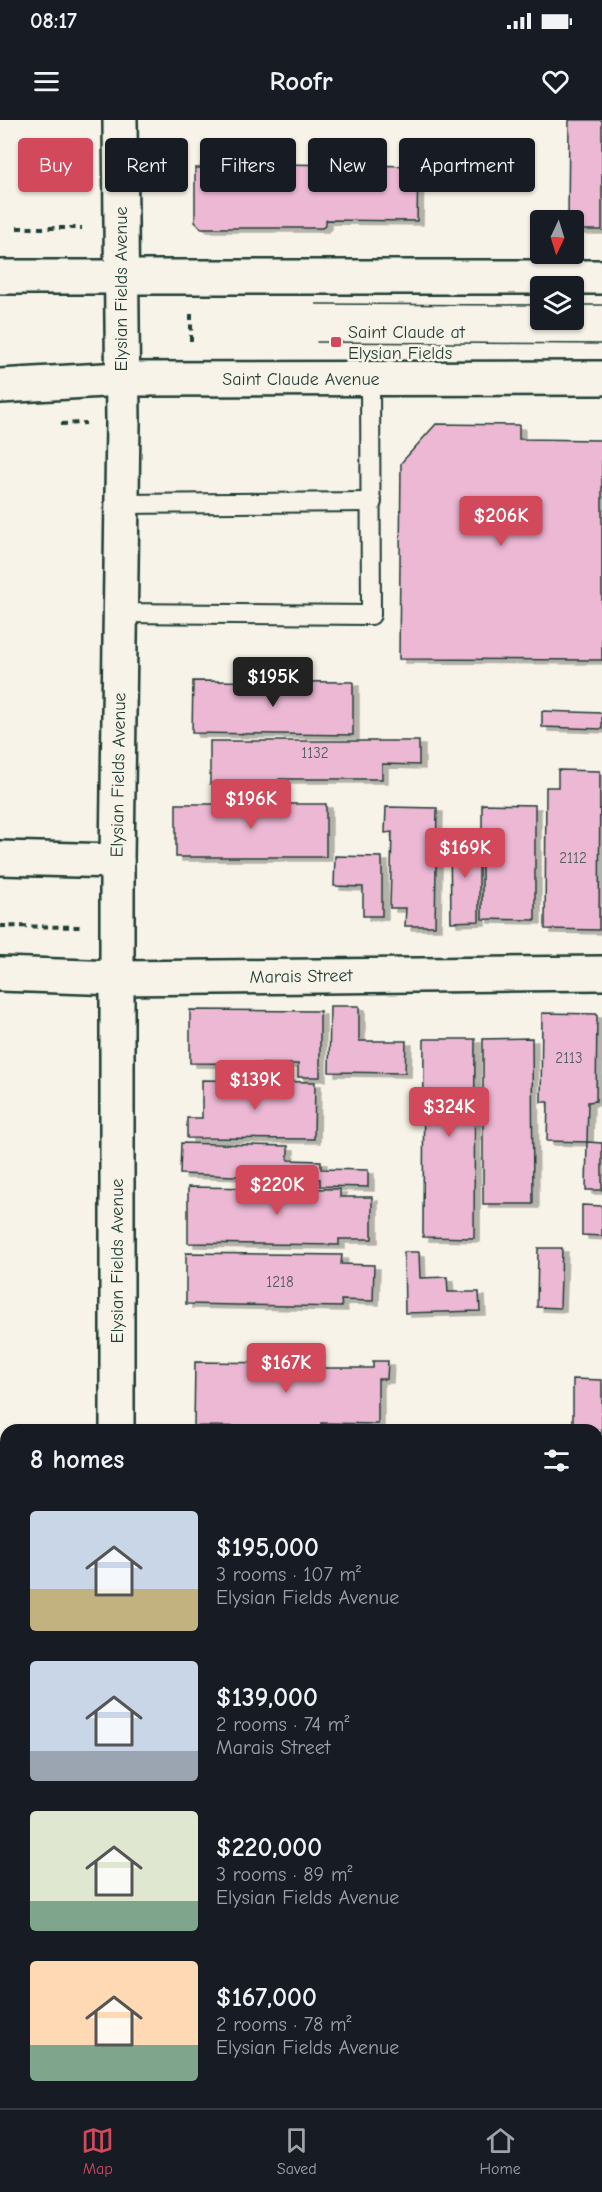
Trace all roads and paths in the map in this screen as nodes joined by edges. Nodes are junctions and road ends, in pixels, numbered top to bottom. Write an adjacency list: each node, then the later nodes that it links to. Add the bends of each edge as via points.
1 (120, 120): 5 (main road, Elysian Fields Avenue)
2 (17, 228): 3 (path)
3 (85, 228)
4 (0, 277): 5 (main road)
5 (121, 277): 6 (main road); 10 (main road, Elysian Fields Avenue)
6 (602, 277)
7 (190, 305): 8 (path)
8 (191, 347)
9 (602, 378): 11 (main road, Saint Claude Avenue)
10 (121, 379): 11 (main road, Saint Claude Avenue); 12 (main road, Saint Claude Avenue); 14 (main road, Elysian Fields Avenue)
11 (370, 379): 13 (lane)
12 (0, 386)
13 (372, 502): 14 (lane); 15 (lane, via 371,615)
14 (121, 504): 15 (main road, Elysian Fields Avenue)
15 (120, 613): 17 (main road, Elysian Fields Avenue)
16 (0, 858): 17 (main road)
17 (117, 861): 22 (main road, Elysian Fields Avenue)
18 (0, 926): 19 (path)
19 (83, 927)
20 (602, 973): 22 (main road, Marais Street)
21 (0, 974): 22 (main road, Marais Street)
22 (118, 978): 23 (main road, Elysian Fields Avenue)
23 (117, 1424)

